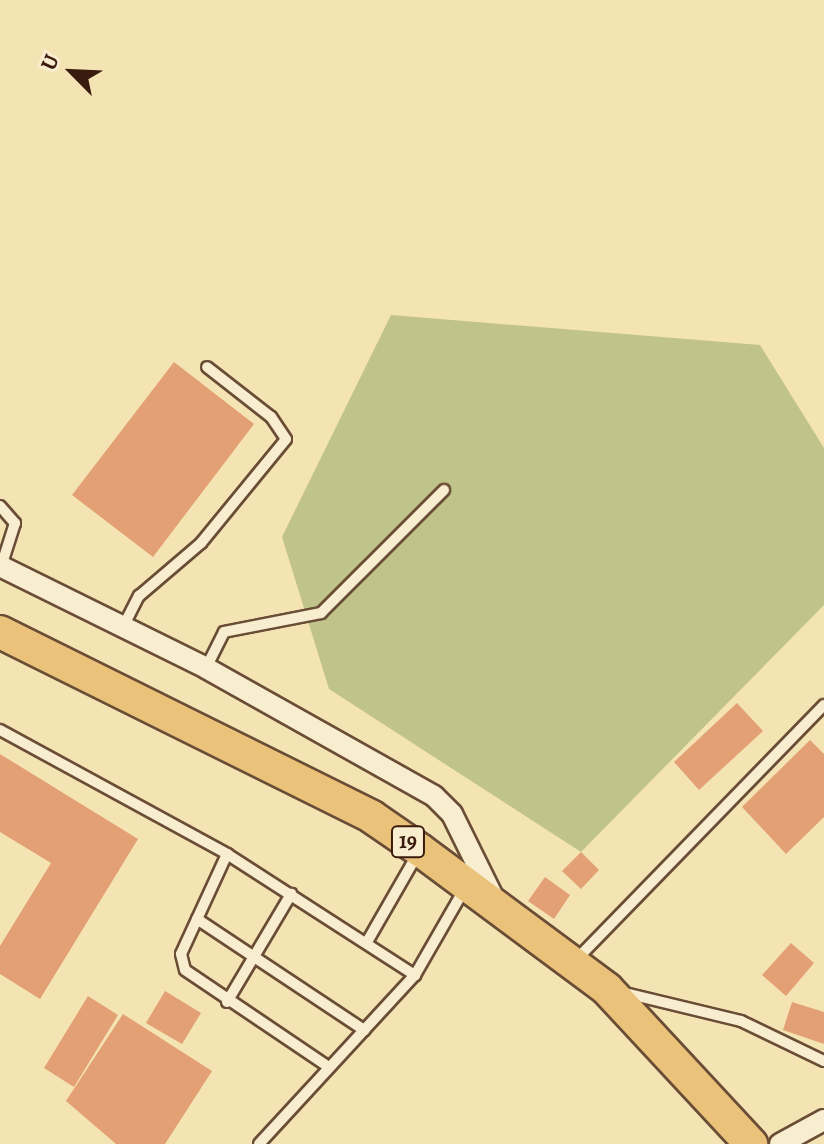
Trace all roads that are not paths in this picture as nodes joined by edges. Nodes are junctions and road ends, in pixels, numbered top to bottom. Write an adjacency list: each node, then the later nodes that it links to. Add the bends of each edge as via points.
1 (207, 367): 5 (lane, via 271,417 286,439 201,543 139,596)
2 (444, 490): 7 (lane, via 321,613 224,632)
3 (0, 506): 4 (lane, via 15,523)
4 (1, 566): 5 (street)
5 (124, 625): 7 (street)
6 (0, 632): 10 (highway, 19, via 372,817)
7 (206, 668): 14 (street, via 434,796 452,814)
8 (824, 705): 18 (lane)
9 (0, 730): 11 (lane)
10 (420, 850): 12 (highway, 19); 16 (lane)
11 (227, 854): 13 (lane); 15 (lane)
12 (468, 883): 14 (highway, 19); 19 (lane)
13 (291, 894): 16 (lane); 17 (lane)
14 (496, 903): 18 (highway, 19)
15 (197, 919): 17 (lane); 21 (lane, via 181,954 185,970)
16 (367, 942): 19 (lane)
17 (255, 958): 21 (lane); 22 (lane)
18 (573, 963): 20 (highway, 19)
19 (415, 975): 22 (lane)
20 (607, 989): 23 (lane, via 741,1021); 27 (highway, 19)
21 (227, 1002): 24 (lane)
22 (364, 1030): 24 (lane)
23 (824, 1061)
24 (329, 1067): 26 (lane)
25 (824, 1120): 28 (street)
26 (259, 1144)
27 (751, 1144)
28 (780, 1144)

